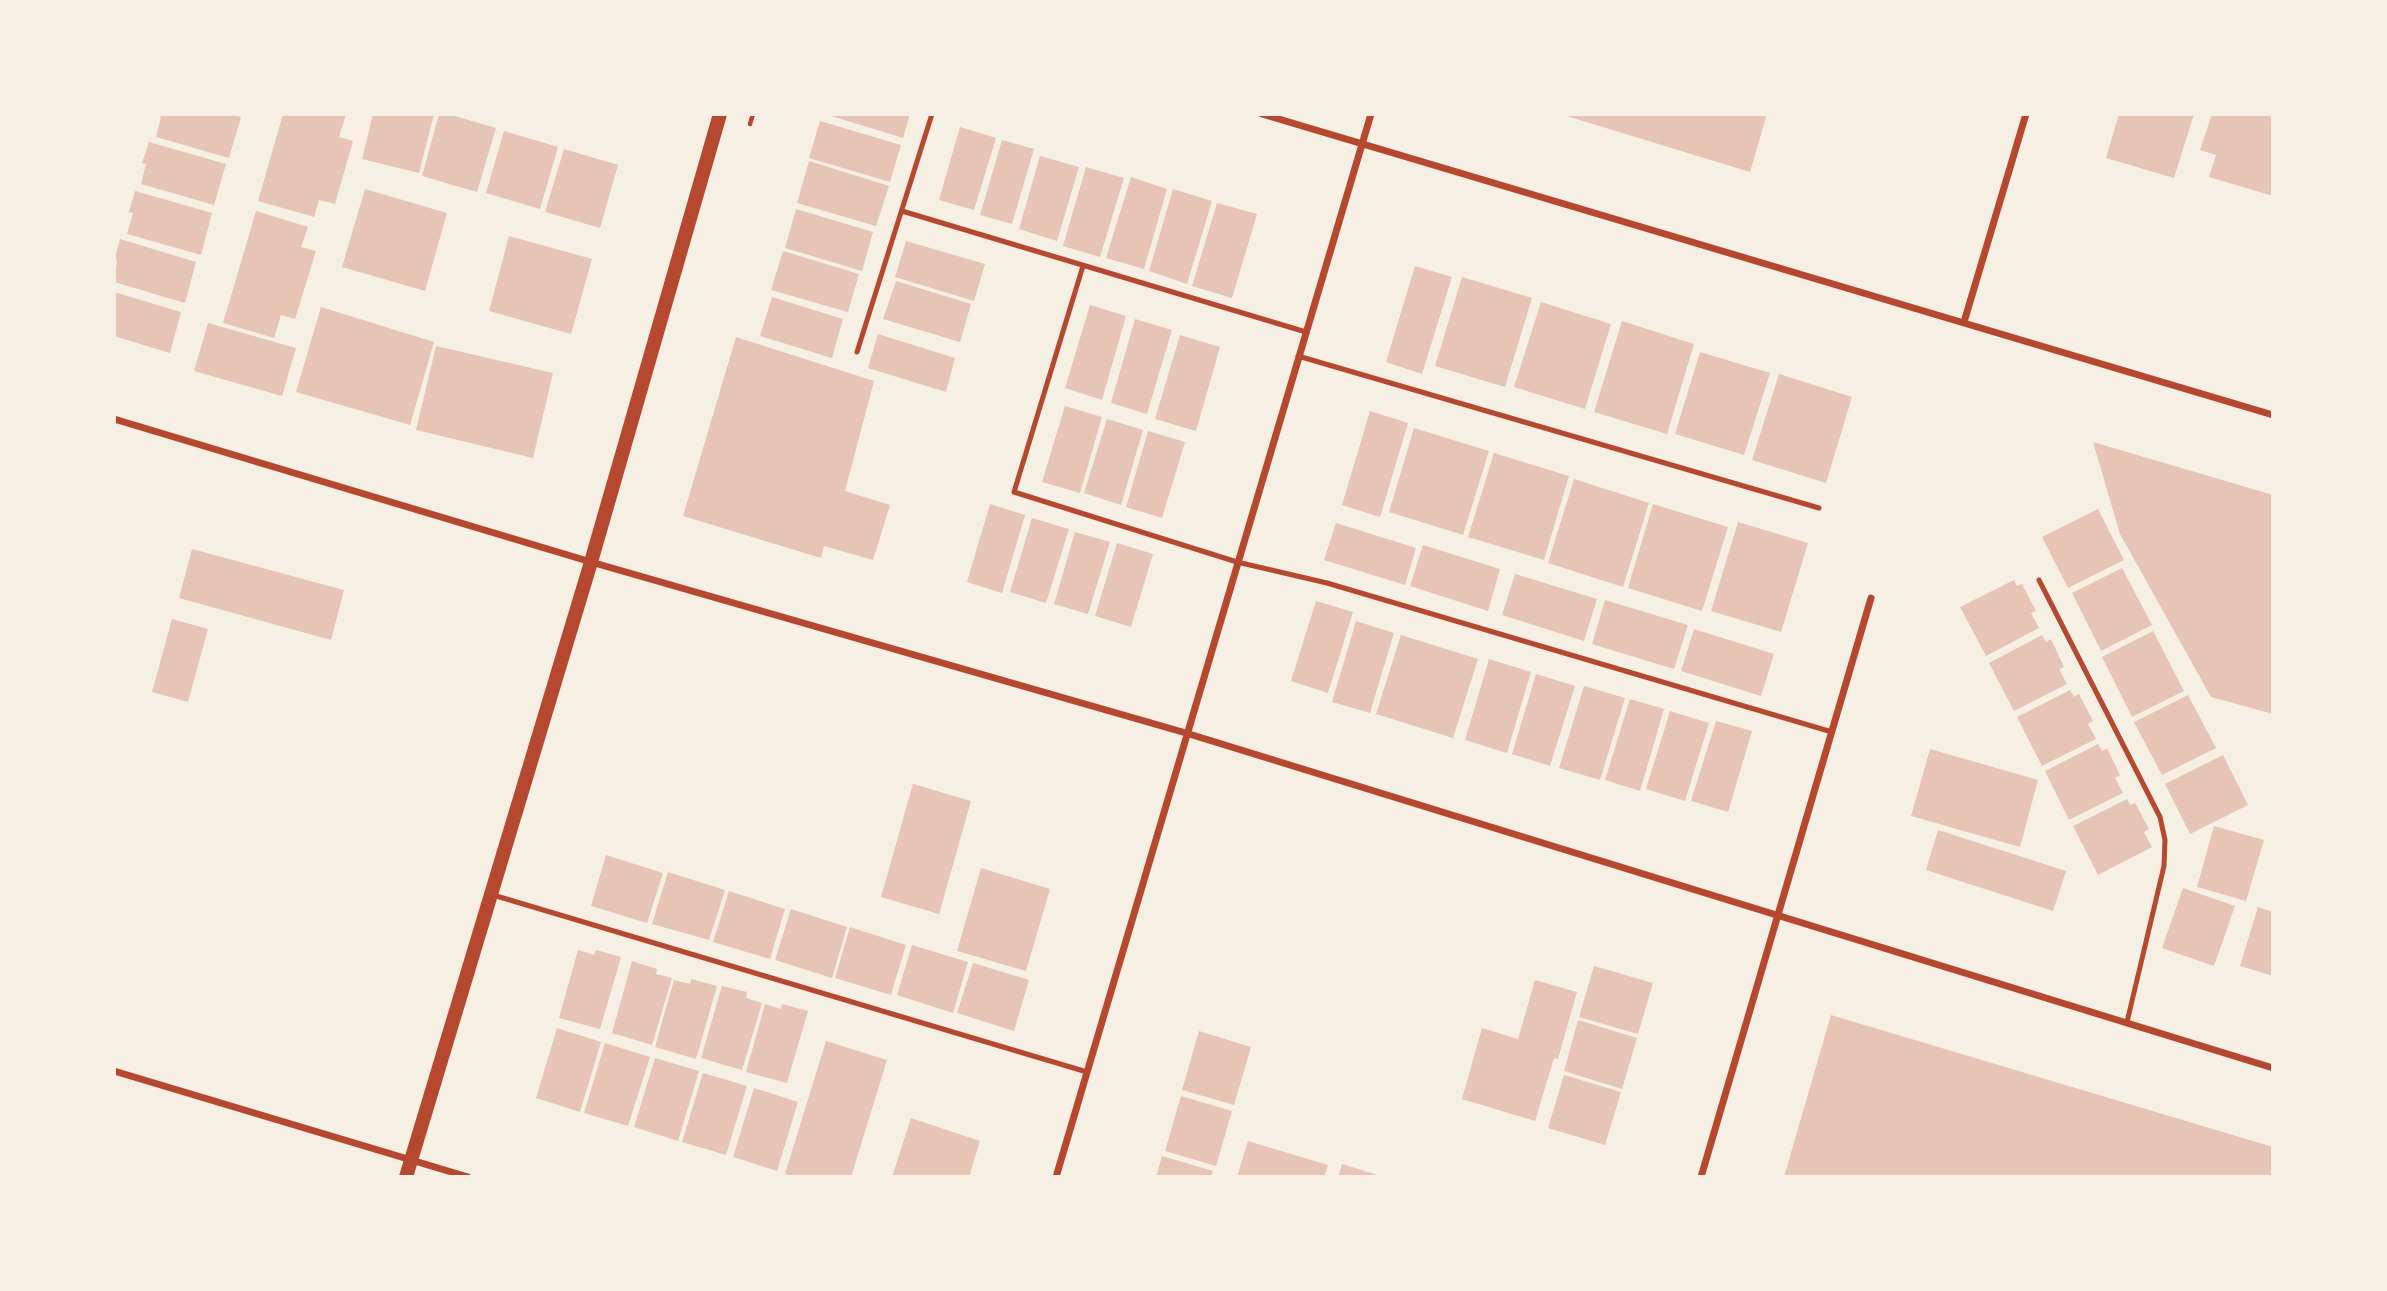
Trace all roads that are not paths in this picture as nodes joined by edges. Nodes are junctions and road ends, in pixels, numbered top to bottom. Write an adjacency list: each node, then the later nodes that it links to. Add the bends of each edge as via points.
1 (720, 114): 16 (main road)
2 (932, 114): 7 (lane)
3 (1262, 114): 6 (street)
4 (1371, 114): 6 (street)
5 (2026, 114): 9 (street)
6 (1362, 144): 9 (street); 10 (street)
7 (902, 211): 8 (lane); 11 (lane)
8 (1083, 266): 10 (lane); 17 (lane, via 1014,492)
9 (1964, 321): 13 (street)
10 (1306, 332): 12 (street)
11 (857, 352)
12 (1298, 356): 15 (lane); 17 (street)
13 (2273, 415)
14 (114, 419): 16 (street)
15 (1819, 508)
16 (591, 562): 21 (street); 22 (main road)
17 (1237, 562): 20 (lane, via 1326,583); 21 (street)
18 (2039, 580): 24 (lane, via 2160,817 2165,840 2164,866)
19 (1871, 598): 20 (street)
20 (1832, 732): 23 (street)
21 (1186, 733): 23 (street); 27 (street)
22 (491, 895): 27 (lane); 28 (main road)
23 (1780, 915): 24 (street); 32 (street)
24 (2127, 1022): 25 (street)
25 (2273, 1068)
26 (114, 1071): 28 (street)
27 (1087, 1072): 31 (street)
28 (412, 1160): 29 (main road); 30 (street)
29 (406, 1177)
30 (468, 1177)
31 (1056, 1177)
32 (1702, 1177)

